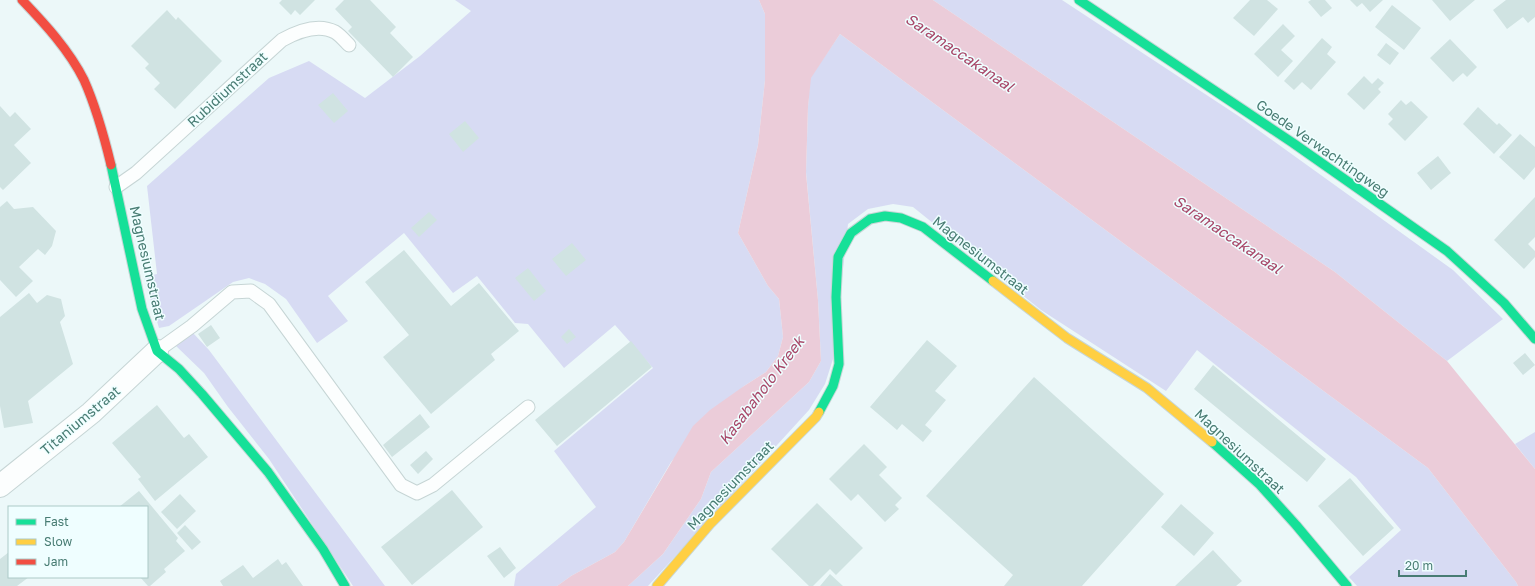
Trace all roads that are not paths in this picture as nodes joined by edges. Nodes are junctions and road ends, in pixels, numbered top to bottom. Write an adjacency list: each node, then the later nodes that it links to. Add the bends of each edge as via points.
1 (22, 0): 4 (street, Magnesiumstraat, via 44,23 83,79 105,140)
2 (1079, 0): 5 (street, Goede Verwachtingweg, via 1293,143 1447,251 1504,303)
3 (349, 45): 4 (lane, Rubidiumstraat, via 336,33 323,28 308,29 282,40 136,173)
4 (116, 187): 6 (street, Magnesiumstraat, via 142,310)
5 (1535, 339)
6 (157, 352): 7 (lane, via 232,292 250,292 269,304 401,485 417,493 433,485); 8 (street, Titaniumstraat, via 91,413); 9 (street, via 179,369 268,472 323,549)
7 (528, 407)
8 (0, 486)
9 (345, 586)
10 (657, 586): 11 (street, Magnesiumstraat, via 710,524 816,417 833,386 839,364 836,297 838,257 851,233 870,218 884,216 901,218 924,227 1067,338 1147,388 1260,485)
11 (1347, 586)

